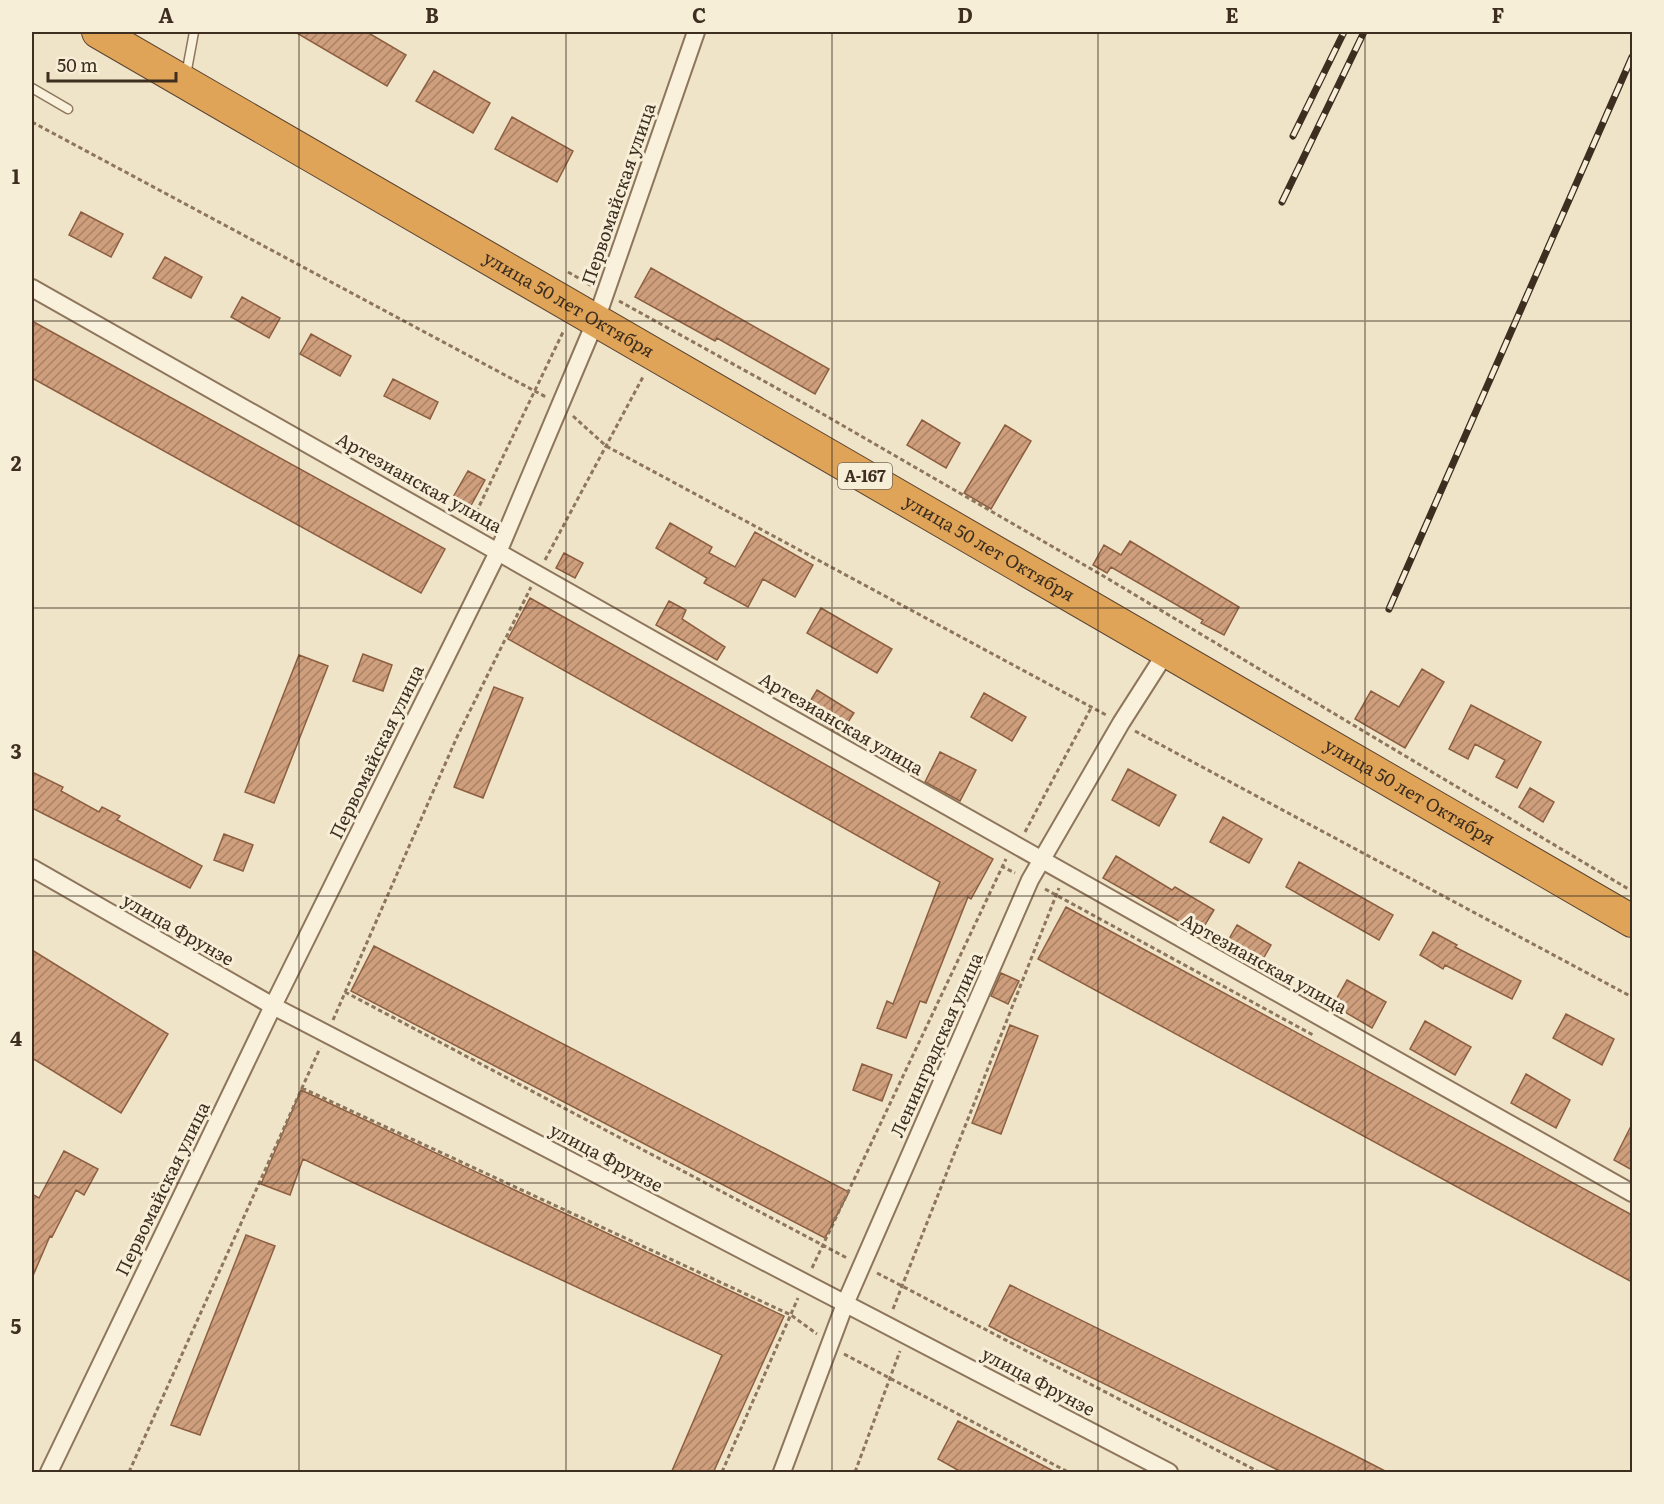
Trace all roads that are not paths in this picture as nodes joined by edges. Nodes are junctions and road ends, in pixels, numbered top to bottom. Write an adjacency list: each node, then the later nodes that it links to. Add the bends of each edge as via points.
1 (98, 32): 4 (highway, улица 50 лет Октября / А-167)
2 (194, 32): 4 (lane)
3 (696, 32): 8 (street, Первомайская улица)
4 (184, 82): 8 (highway, улица 50 лет Октября / А-167)
5 (32, 88): 6 (lane)
6 (68, 109)
7 (32, 288): 9 (street, Артезианская улица)
8 (591, 301): 9 (street, Первомайская улица, via 561,405); 10 (highway, улица 50 лет Октября / А-167)
9 (499, 550): 11 (street, Артезианская улица); 14 (street, Первомайская улица)
10 (1167, 651): 11 (street, Ленинградская улица); 13 (highway, улица 50 лет Октября / А-167)
11 (1040, 860): 15 (street, Артезианская улица); 16 (street, Ленинградская улица)
12 (32, 868): 14 (street, улица Фрунзе)
13 (1632, 921)
14 (273, 1006): 16 (street, улица Фрунзе); 17 (street, Первомайская улица)
15 (1632, 1193)
16 (845, 1304): 18 (street, Ленинградская улица); 19 (street, улица Фрунзе)
17 (49, 1473)
18 (782, 1473)
19 (1169, 1473)

